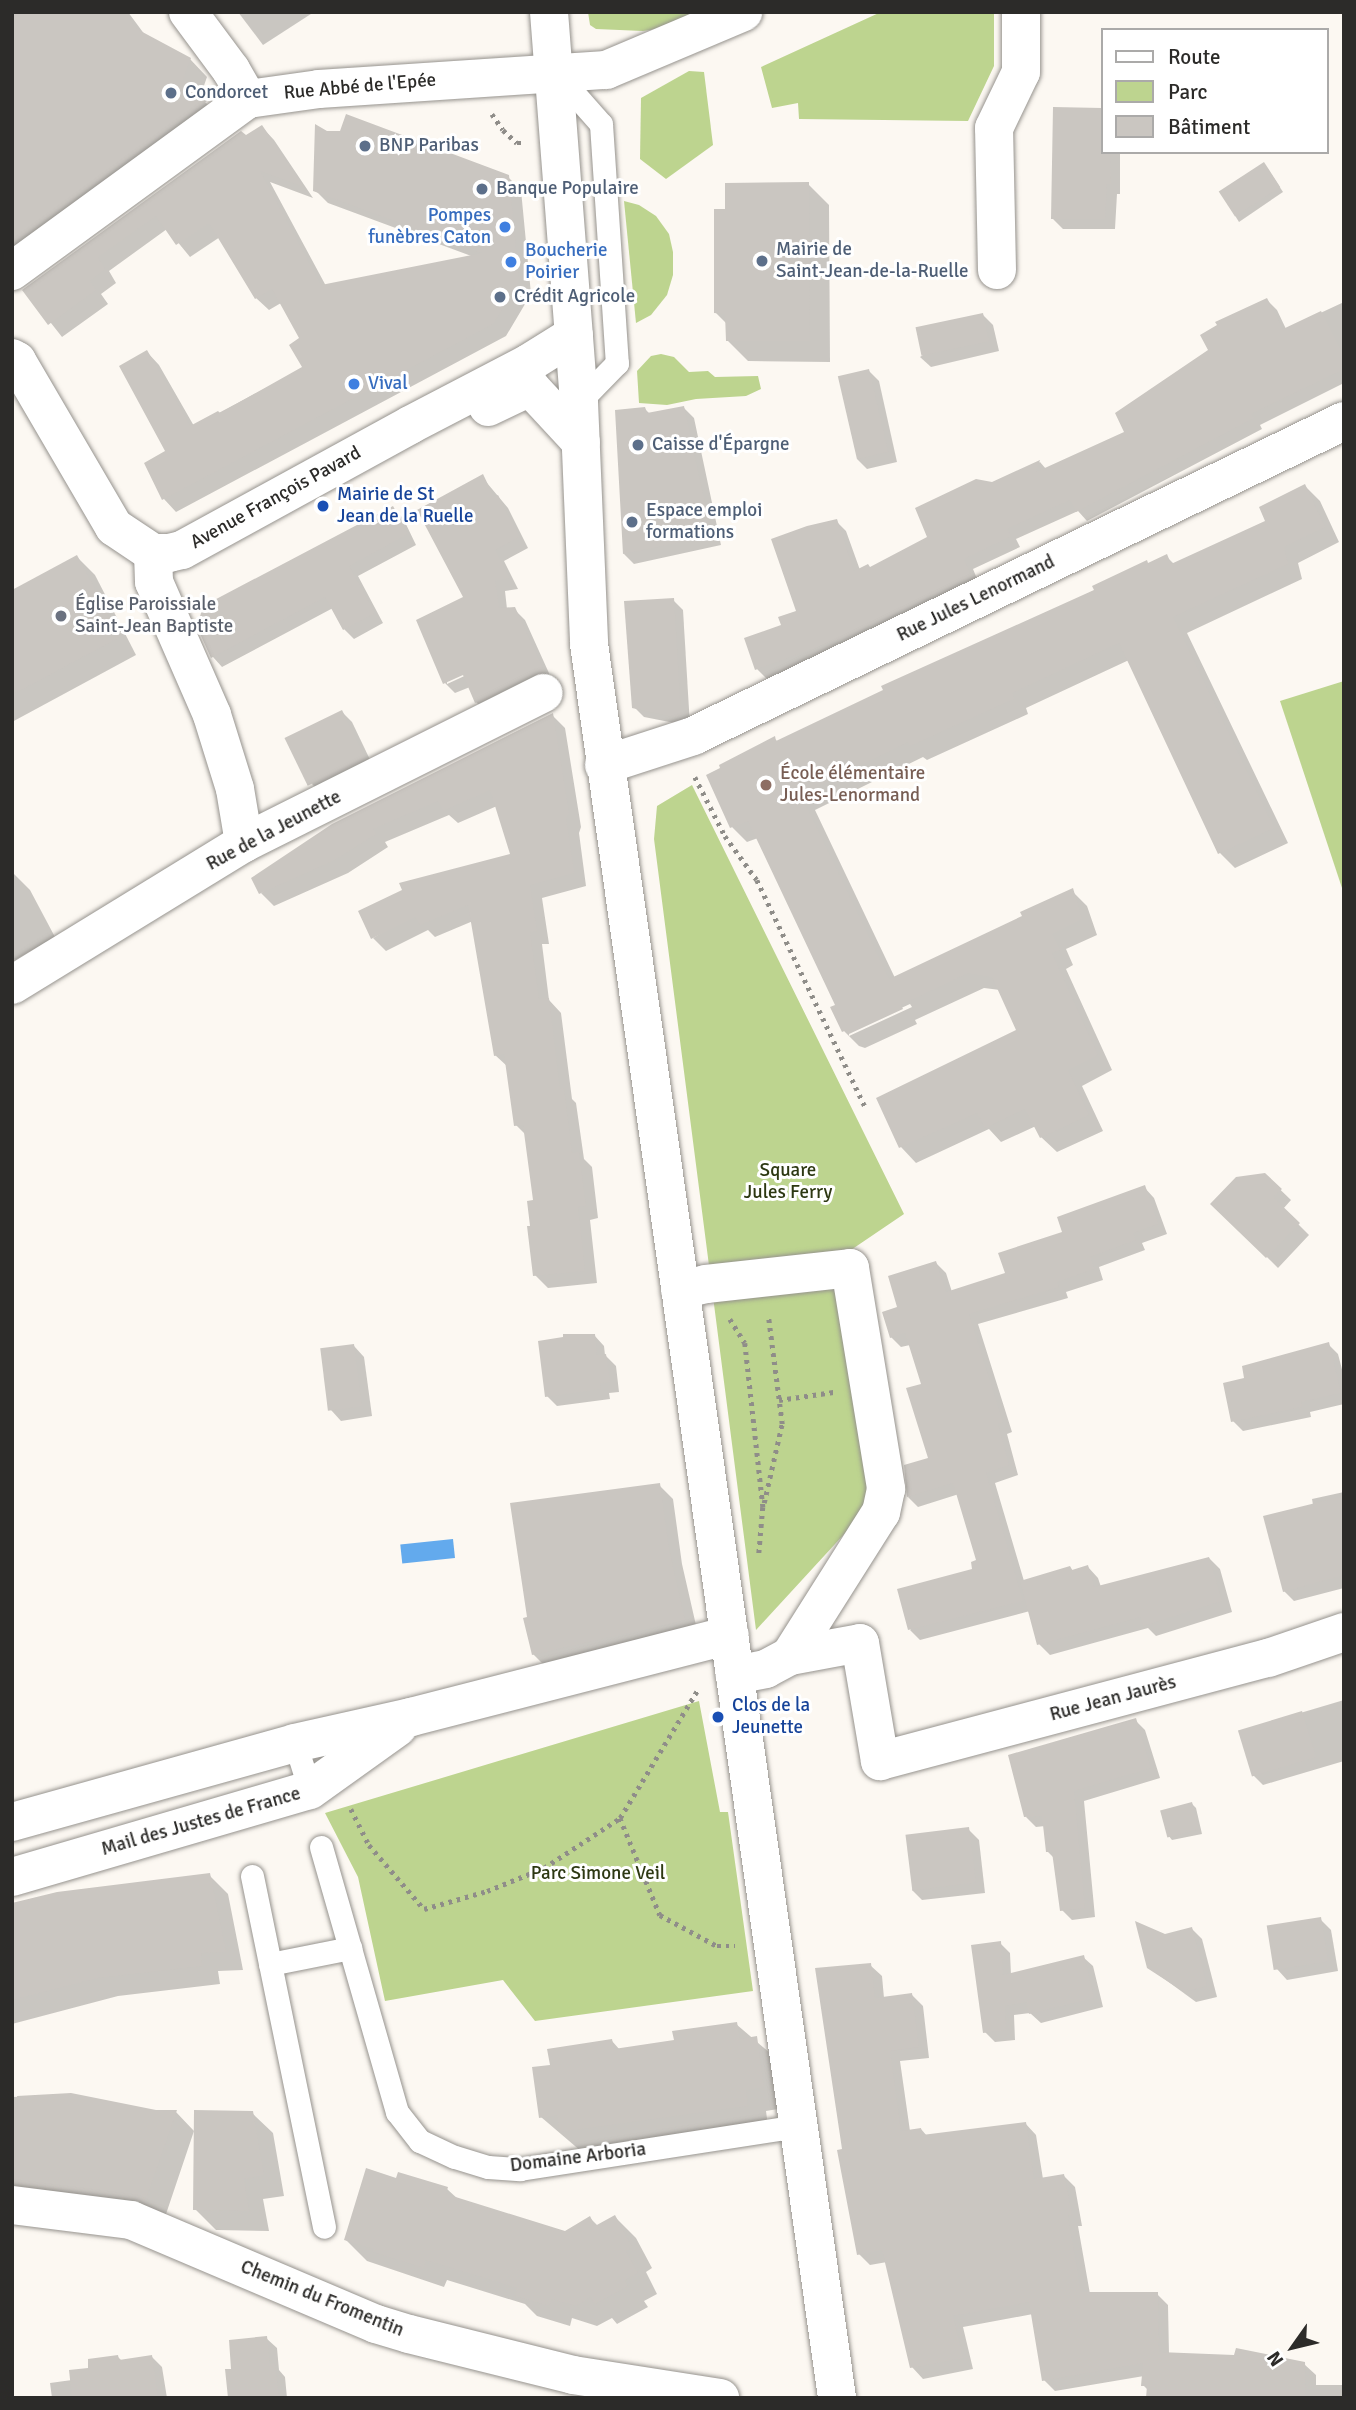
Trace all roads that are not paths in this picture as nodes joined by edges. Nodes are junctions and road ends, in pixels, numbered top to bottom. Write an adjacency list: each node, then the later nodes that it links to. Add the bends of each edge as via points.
1 (188, 12): 6 (street)
2 (549, 12): 5 (street)
3 (743, 12): 5 (street, Rue Abbé de l'Epée, via 606,70)
4 (1021, 12): 7 (street, via 1021,72 994,128)
5 (555, 72): 6 (street, Rue Abbé de l'Epée); 9 (street); 11 (lane, via 601,124 617,363)
6 (248, 99): 8 (street, Rue Abbé de l'Epée)
7 (997, 270)
8 (12, 271)
9 (574, 335): 11 (street); 14 (street, Avenue François Pavard, via 529,363)
10 (14, 354): 14 (street, via 103,514 114,527)
11 (579, 402): 13 (street)
12 (1344, 421): 16 (street, Rue Jules Lenormand, via 692,736)
13 (581, 442): 14 (street, via 530,387); 16 (street, via 589,644)
14 (167, 551): 17 (street, via 153,582 212,715 235,789)
15 (544, 693): 17 (street, Rue de la Jeunette)
16 (604, 765): 19 (street)
17 (244, 843): 18 (street, Rue de la Jeunette)
18 (12, 985)
19 (680, 1290): 21 (street); 22 (street, via 850,1268 886,1489 881,1512)
20 (1344, 1632): 22 (street, Rue Jean Jaurès, via 1268,1658 880,1760 860,1643)
21 (730, 1635): 23 (street); 24 (street, Mail des Justes de France)
22 (790, 1656): 23 (street, via 766,1669)
23 (735, 1675): 33 (street)
24 (411, 1717): 25 (street, Mail des Justes de France); 26 (street, Mail des Justes de France)
25 (295, 1743): 26 (lane); 27 (street, Mail des Justes de France)
26 (310, 1790): 30 (street, Mail des Justes de France)
27 (12, 1822)
28 (321, 1846): 31 (lane, Domaine Arboria)
29 (252, 1876): 32 (lane)
30 (12, 1877)
31 (350, 1948): 32 (lane); 33 (lane, Domaine Arboria, via 397,2112 420,2141 455,2157 520,2169)
32 (271, 1964): 35 (lane)
33 (799, 2126): 37 (street)
34 (12, 2205): 36 (street, Chemin du Fromentin, via 131,2220 409,2334 573,2375)
35 (324, 2227)
36 (720, 2398)
37 (837, 2398)

